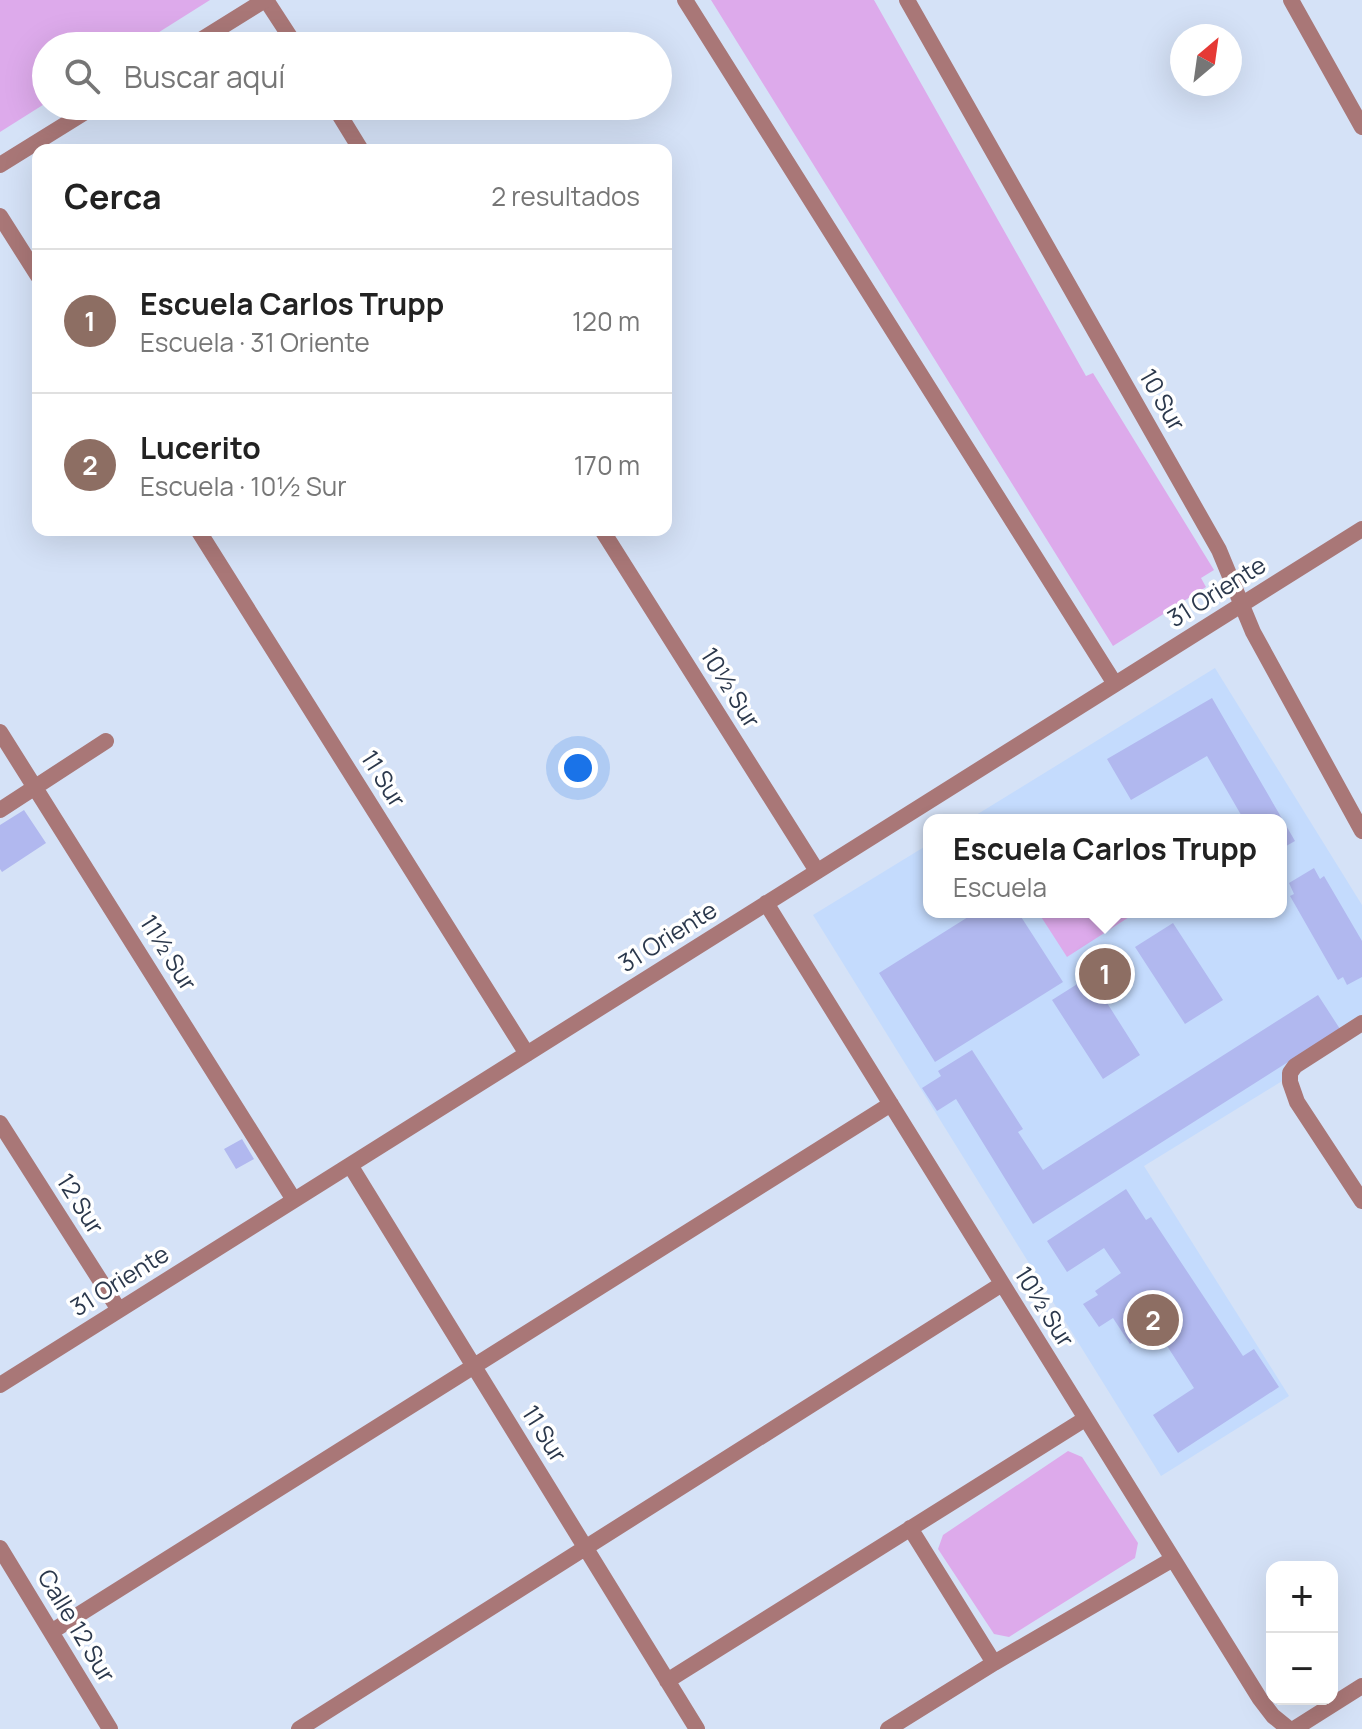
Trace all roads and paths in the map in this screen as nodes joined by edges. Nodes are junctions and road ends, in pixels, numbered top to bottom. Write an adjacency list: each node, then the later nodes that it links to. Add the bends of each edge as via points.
1 (266, 0): 5 (street); 6 (street)
2 (685, 0): 20 (street)
3 (907, 0): 19 (street, 10 Sur, via 1219,550)
4 (1291, 0): 9 (street)
5 (214, 32)
6 (287, 32)
7 (72, 120): 10 (street)
8 (343, 120): 11 (street)
9 (1362, 127)
10 (34, 144)
11 (357, 144)
12 (32, 145): 13 (street)
13 (0, 165)
14 (0, 216): 15 (street)
15 (32, 267)
16 (1362, 529): 19 (street, 31 Oriente)
17 (202, 536): 29 (street, 11 Sur)
18 (606, 536): 26 (street, 10½ Sur)
19 (1241, 605): 20 (street, 31 Oriente); 25 (street, 10 Sur)
20 (1115, 684): 26 (street, 31 Oriente)
21 (0, 732): 23 (street, 11½ Sur)
22 (106, 741): 23 (street)
23 (35, 787): 24 (street); 33 (street, 11½ Sur)
24 (0, 810)
25 (1362, 831)
26 (817, 871): 27 (street, 31 Oriente)
27 (766, 903): 29 (street, 31 Oriente); 30 (street, 10½ Sur)
28 (1362, 1023): 34 (street, via 1290,1073 1297,1102)
29 (527, 1054): 32 (street, 31 Oriente)
30 (891, 1104): 35 (street, 10½ Sur); 37 (street)
31 (0, 1123): 36 (street, 12 Sur)
32 (350, 1165): 33 (street, 31 Oriente); 37 (street, 11 Sur)
33 (294, 1200): 36 (street, 31 Oriente)
34 (1362, 1201)
35 (1002, 1284): 39 (street, 10½ Sur); 42 (street)
36 (119, 1310): 38 (street, 31 Oriente)
37 (474, 1366): 42 (street, 11 Sur); 44 (street)
38 (0, 1385)
39 (1085, 1419): 40 (street); 43 (street, 10½ Sur)
40 (910, 1528): 45 (street); 46 (street)
41 (0, 1548): 44 (street, Calle 12 Sur)
42 (585, 1548): 46 (street, 11 Sur); 49 (street)
43 (1173, 1559): 45 (street); 52 (street, 10½ Sur, via 1260,1699)
44 (51, 1632): 48 (street, Calle 12 Sur)
45 (994, 1663): 51 (street)
46 (667, 1681): 50 (street, 11 Sur)
47 (1362, 1686): 52 (street)
48 (110, 1729)
49 (299, 1729)
50 (697, 1729)
51 (888, 1729)
52 (1292, 1729)

